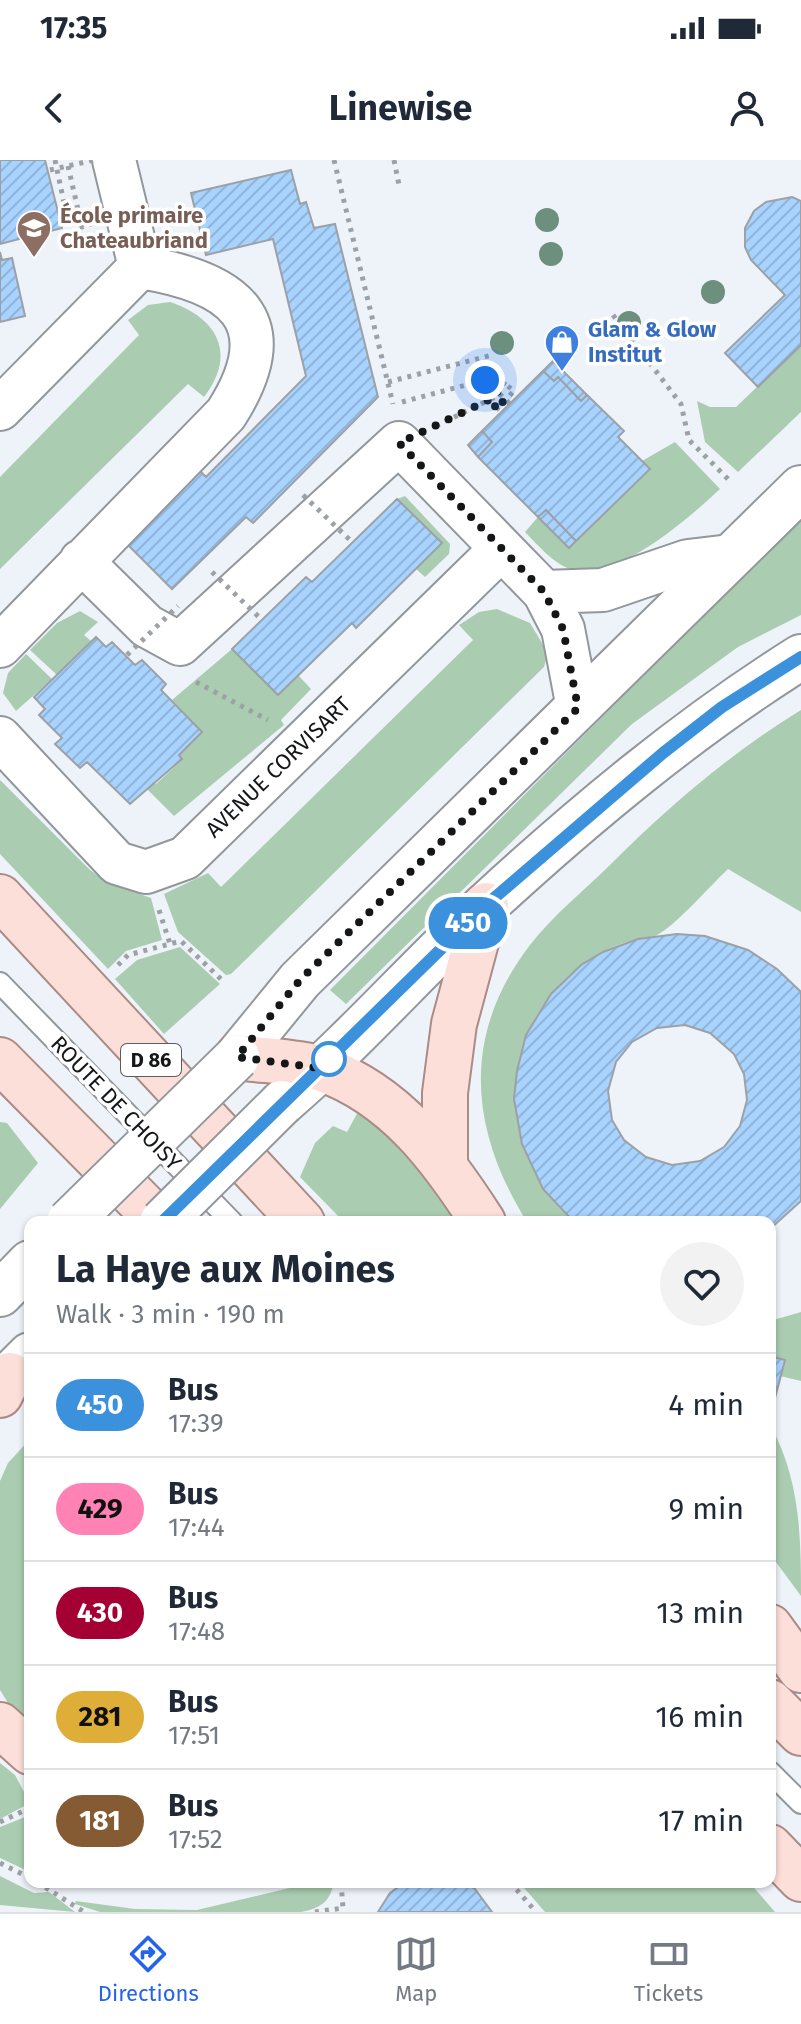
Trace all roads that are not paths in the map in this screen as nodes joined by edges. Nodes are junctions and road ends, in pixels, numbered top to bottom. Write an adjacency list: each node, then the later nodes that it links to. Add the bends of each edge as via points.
1 (114, 160): 2 (street)
2 (140, 267): 3 (street); 7 (street, via 202,281 239,308 251,332 249,369 226,414)
3 (0, 409)
4 (801, 488): 6 (main road)
5 (501, 549): 7 (street, via 392,421 179,625 147,626); 8 (street); 12 (street, AVENUE CORVISART, via 185,858 146,872 117,863)
6 (730, 556): 8 (street, via 688,561 603,590); 11 (main road)
7 (81, 561): 9 (street)
8 (544, 592): 11 (street, via 563,629)
9 (0, 646)
10 (801, 657): 14 (main road, via 722,707 666,751)
11 (578, 708): 16 (main road, via 300,980)
12 (0, 738)
13 (0, 897): 24 (main road, D 86)
14 (486, 905): 18 (main road); 19 (main road, via 454,1024 445,1093)
15 (0, 983): 23 (lane, ROUTE DE CHOISY)
16 (237, 1057): 18 (main road); 20 (main road, bridge)
17 (0, 1060): 21 (main road)
18 (319, 1068): 19 (main road, via 377,1095); 22 (main road, bridge)
19 (445, 1163): 25 (main road)
20 (75, 1216)
21 (155, 1216)
22 (167, 1216)
23 (226, 1216)
24 (296, 1216)
25 (479, 1216)
26 (24, 1269): 27 (main road)
27 (0, 1294)
28 (776, 1635): 29 (main road)
29 (801, 1670)
30 (776, 1708): 31 (main road)
31 (801, 1733)
32 (776, 1778): 33 (lane)
33 (801, 1803)
34 (776, 1853): 35 (main road)
35 (801, 1879)

